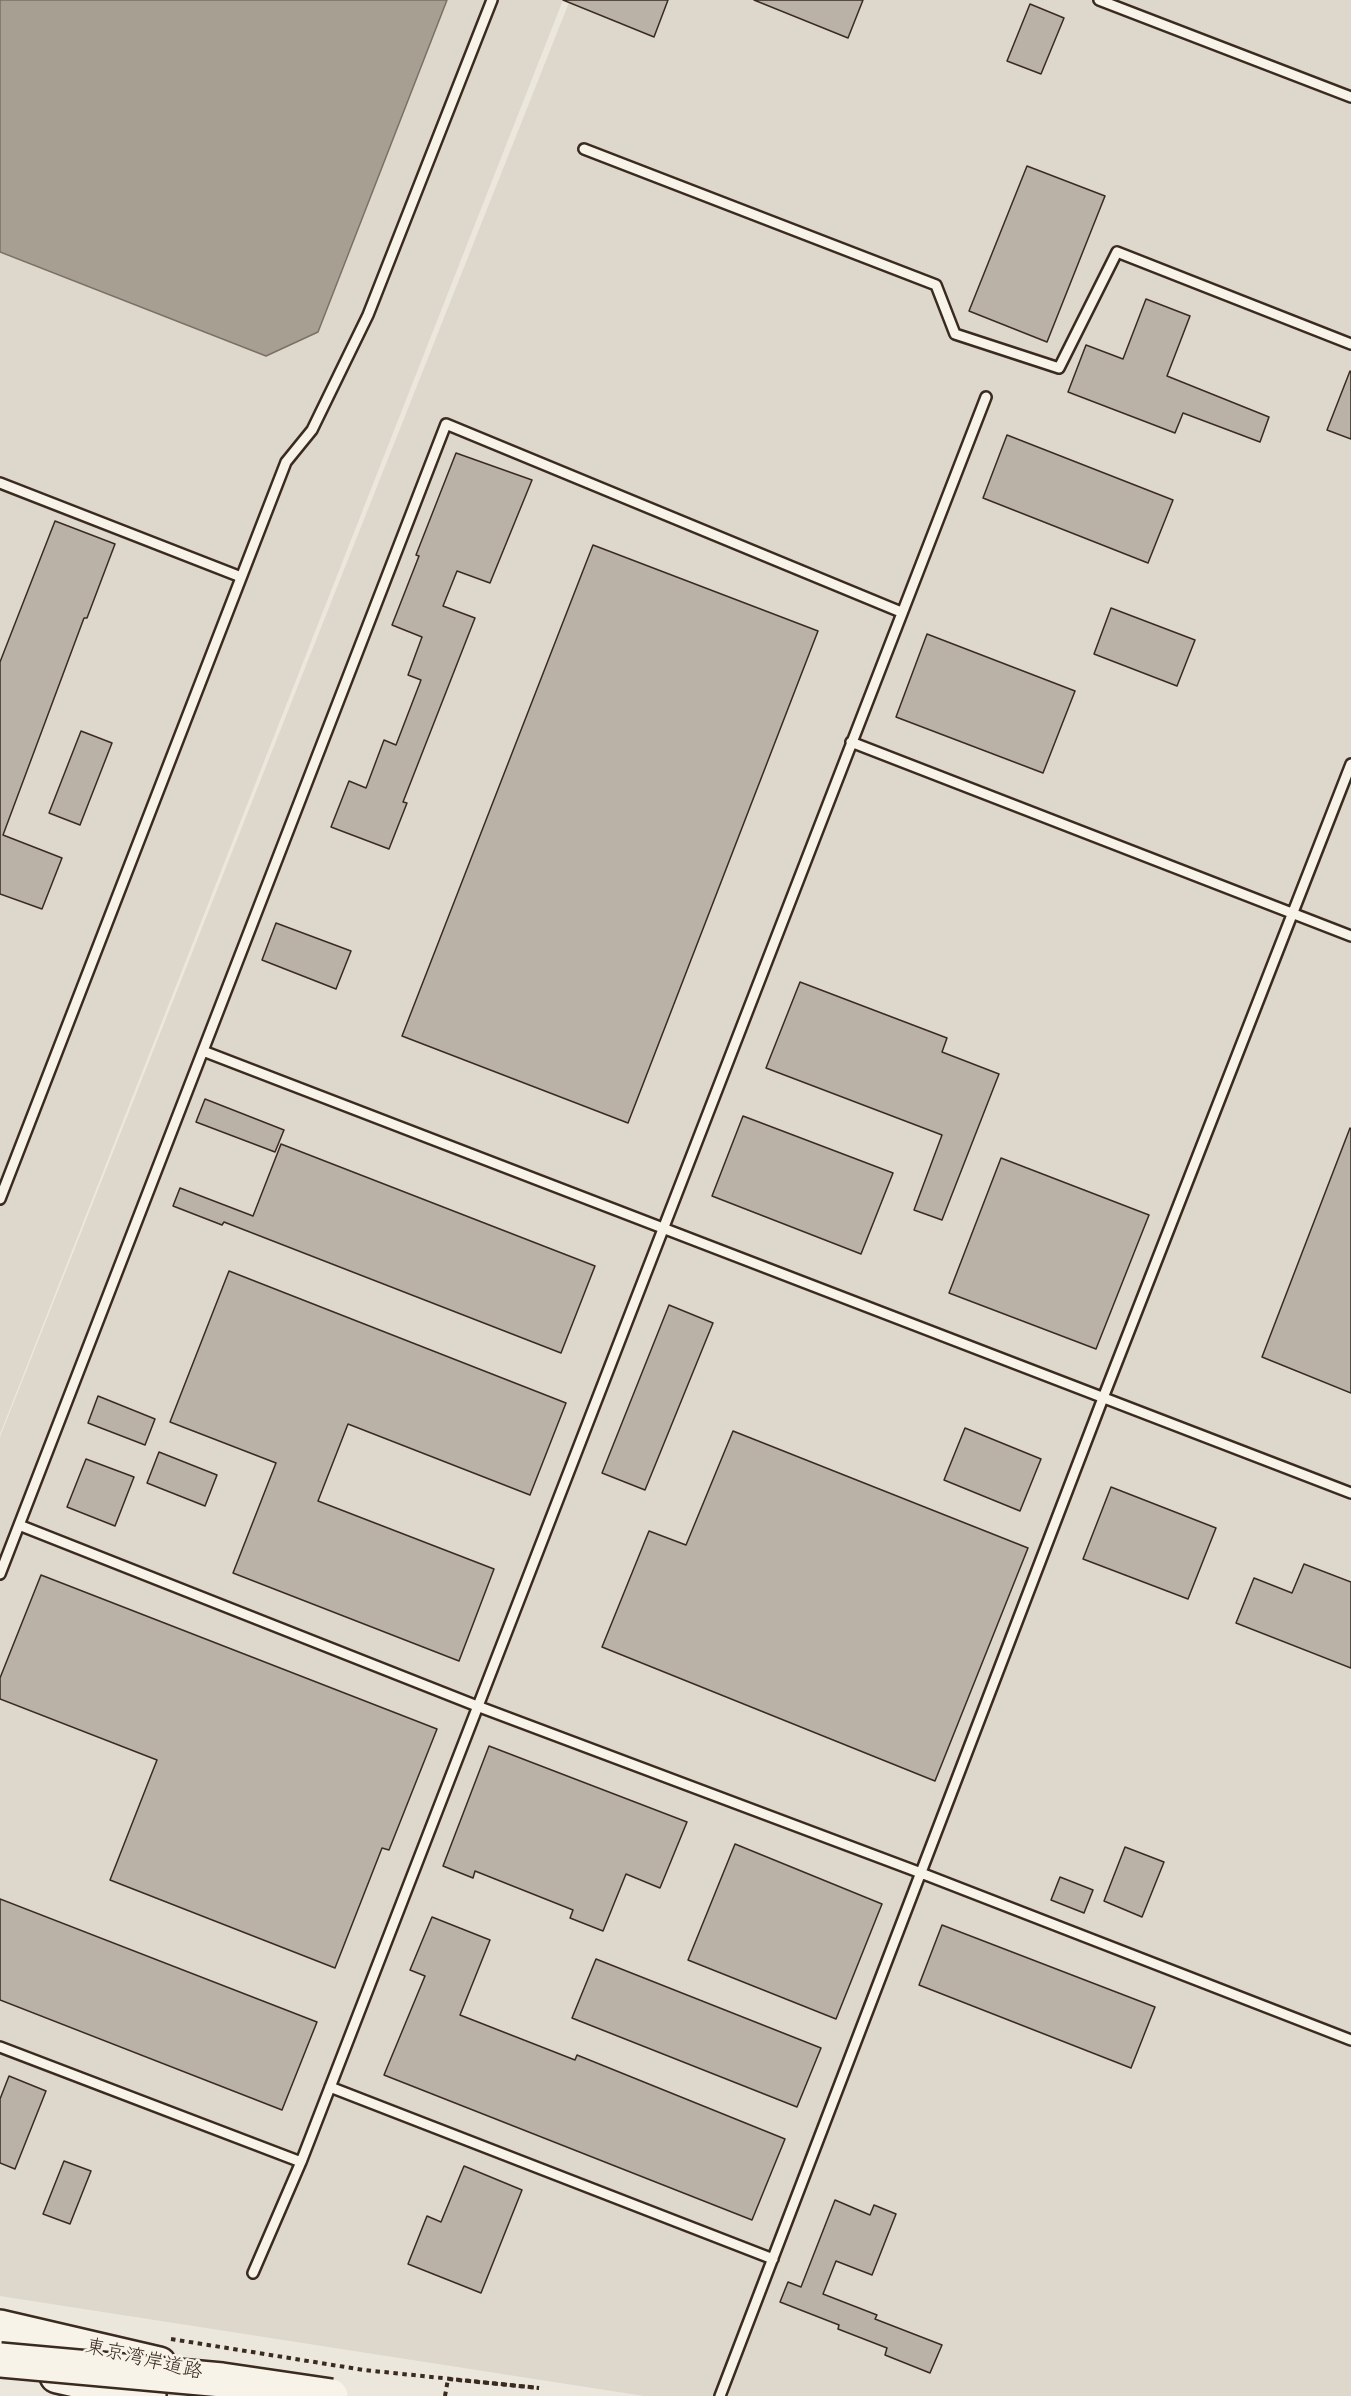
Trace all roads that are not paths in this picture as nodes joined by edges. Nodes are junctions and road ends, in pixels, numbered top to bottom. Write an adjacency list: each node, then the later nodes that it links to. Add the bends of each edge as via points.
1 (492, 0): 8 (lane, via 368,315 312,430 286,462)
2 (1099, 0): 3 (lane)
3 (1351, 97)
4 (584, 149): 5 (lane, via 936,285 955,334 1059,368 1117,252)
5 (1351, 344)
6 (986, 397): 9 (lane)
7 (0, 483): 8 (lane)
8 (241, 577): 15 (lane)
9 (901, 612): 10 (lane); 14 (lane, via 446,424)
10 (850, 742): 12 (lane); 16 (lane)
11 (1351, 764): 12 (lane)
12 (1292, 914): 13 (lane); 17 (lane)
13 (1351, 936)
14 (203, 1051): 16 (lane); 19 (lane)
15 (0, 1199)
16 (662, 1228): 17 (lane); 21 (lane)
17 (1103, 1398): 18 (lane); 22 (lane)
18 (1351, 1493)
19 (19, 1525): 20 (lane); 21 (lane)
20 (0, 1574)
21 (477, 1706): 22 (lane); 25 (lane)
22 (921, 1873): 23 (lane); 27 (lane)
23 (1351, 2040)
24 (0, 2047): 26 (lane)
25 (330, 2086): 26 (lane); 27 (lane)
26 (300, 2162): 28 (lane)
27 (773, 2259): 34 (lane)
28 (253, 2273)
29 (0, 2327): 32 (highway, 東京湾岸道路, via 276,2391)
30 (0, 2362): 31 (highway); 33 (highway, bridge, via 222,2380)
31 (149, 2396)
32 (324, 2396)
33 (331, 2396)
34 (720, 2396)

